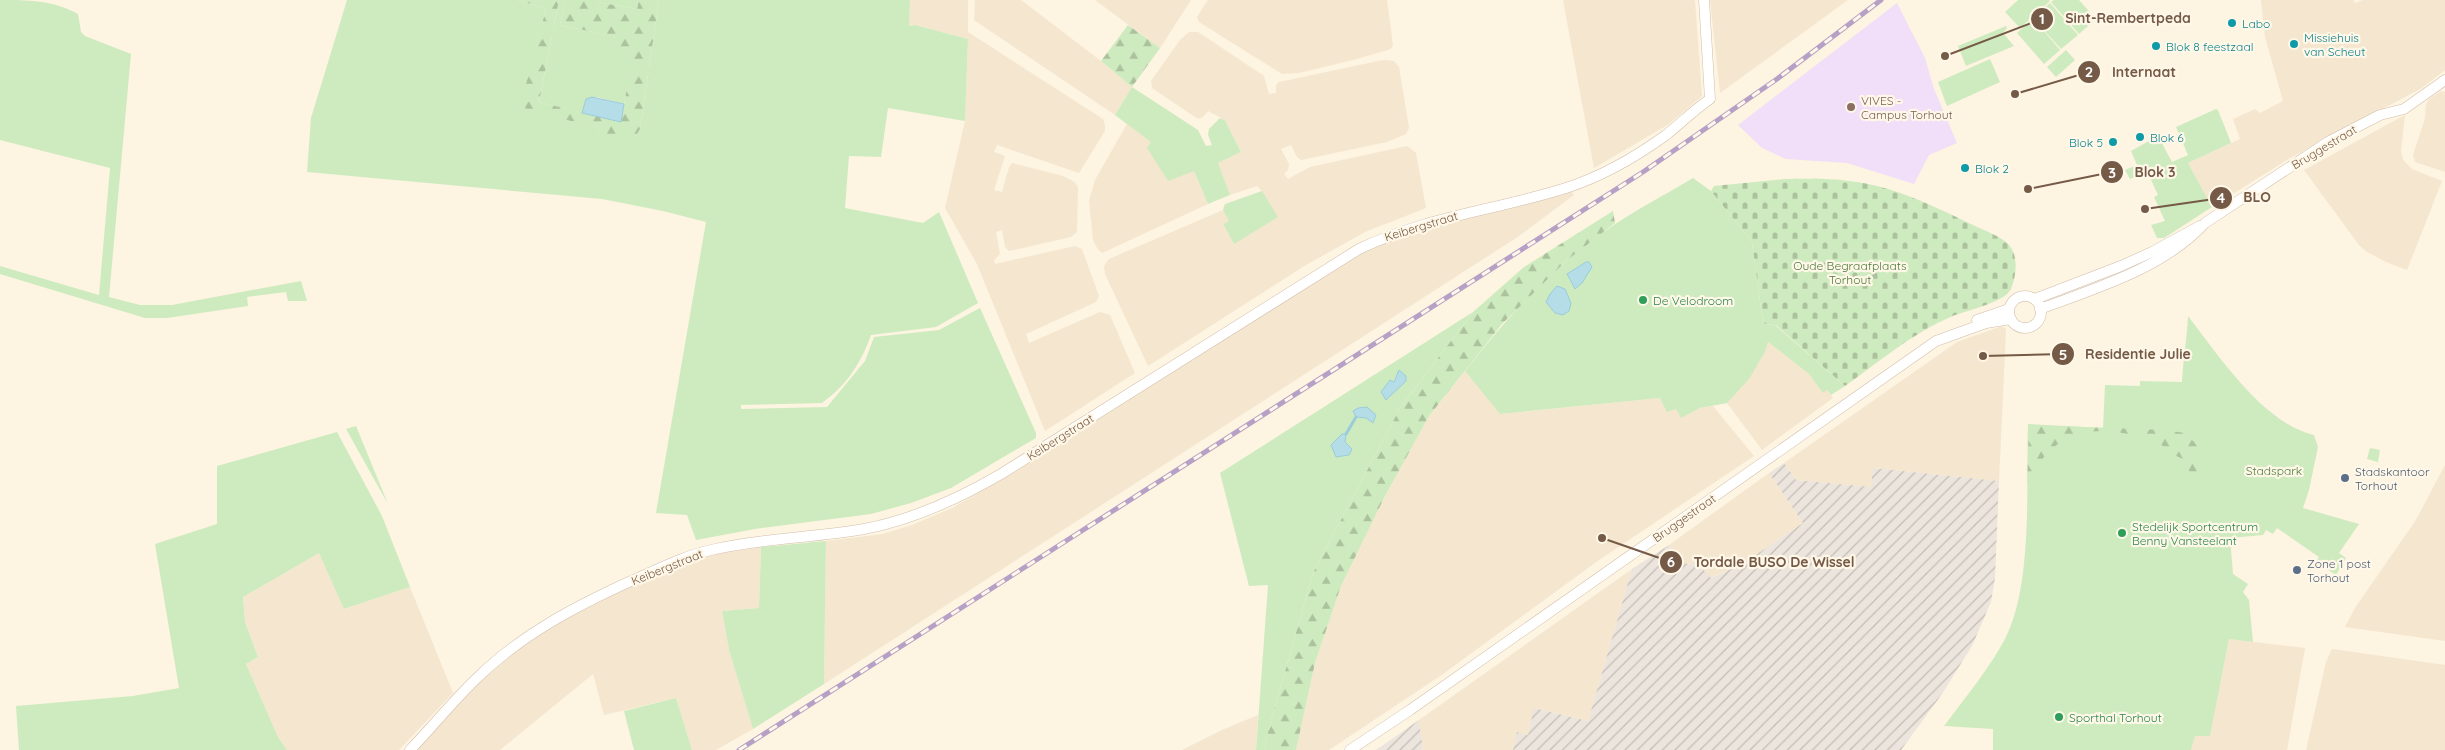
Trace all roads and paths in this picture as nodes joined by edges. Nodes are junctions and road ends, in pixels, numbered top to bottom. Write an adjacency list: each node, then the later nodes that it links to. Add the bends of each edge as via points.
1 (1704, 0): 5 (street, Keibergstraat, via 1710,99 1658,140 1566,188 1410,227 1359,249 956,499 922,513 865,529 768,539 708,550 589,600 544,625 498,659)
2 (2445, 80): 3 (street, Bruggestraat, via 2404,109 2380,115 2328,142 2205,223 2158,261)
3 (2037, 304): 4 (street, via 2030,297 2019,297 2011,304); 4 (street, via 2038,319 2030,326 2019,326)
4 (2010, 314): 6 (street, Bruggestraat, via 1936,341)
5 (410, 750)
6 (1350, 750)

